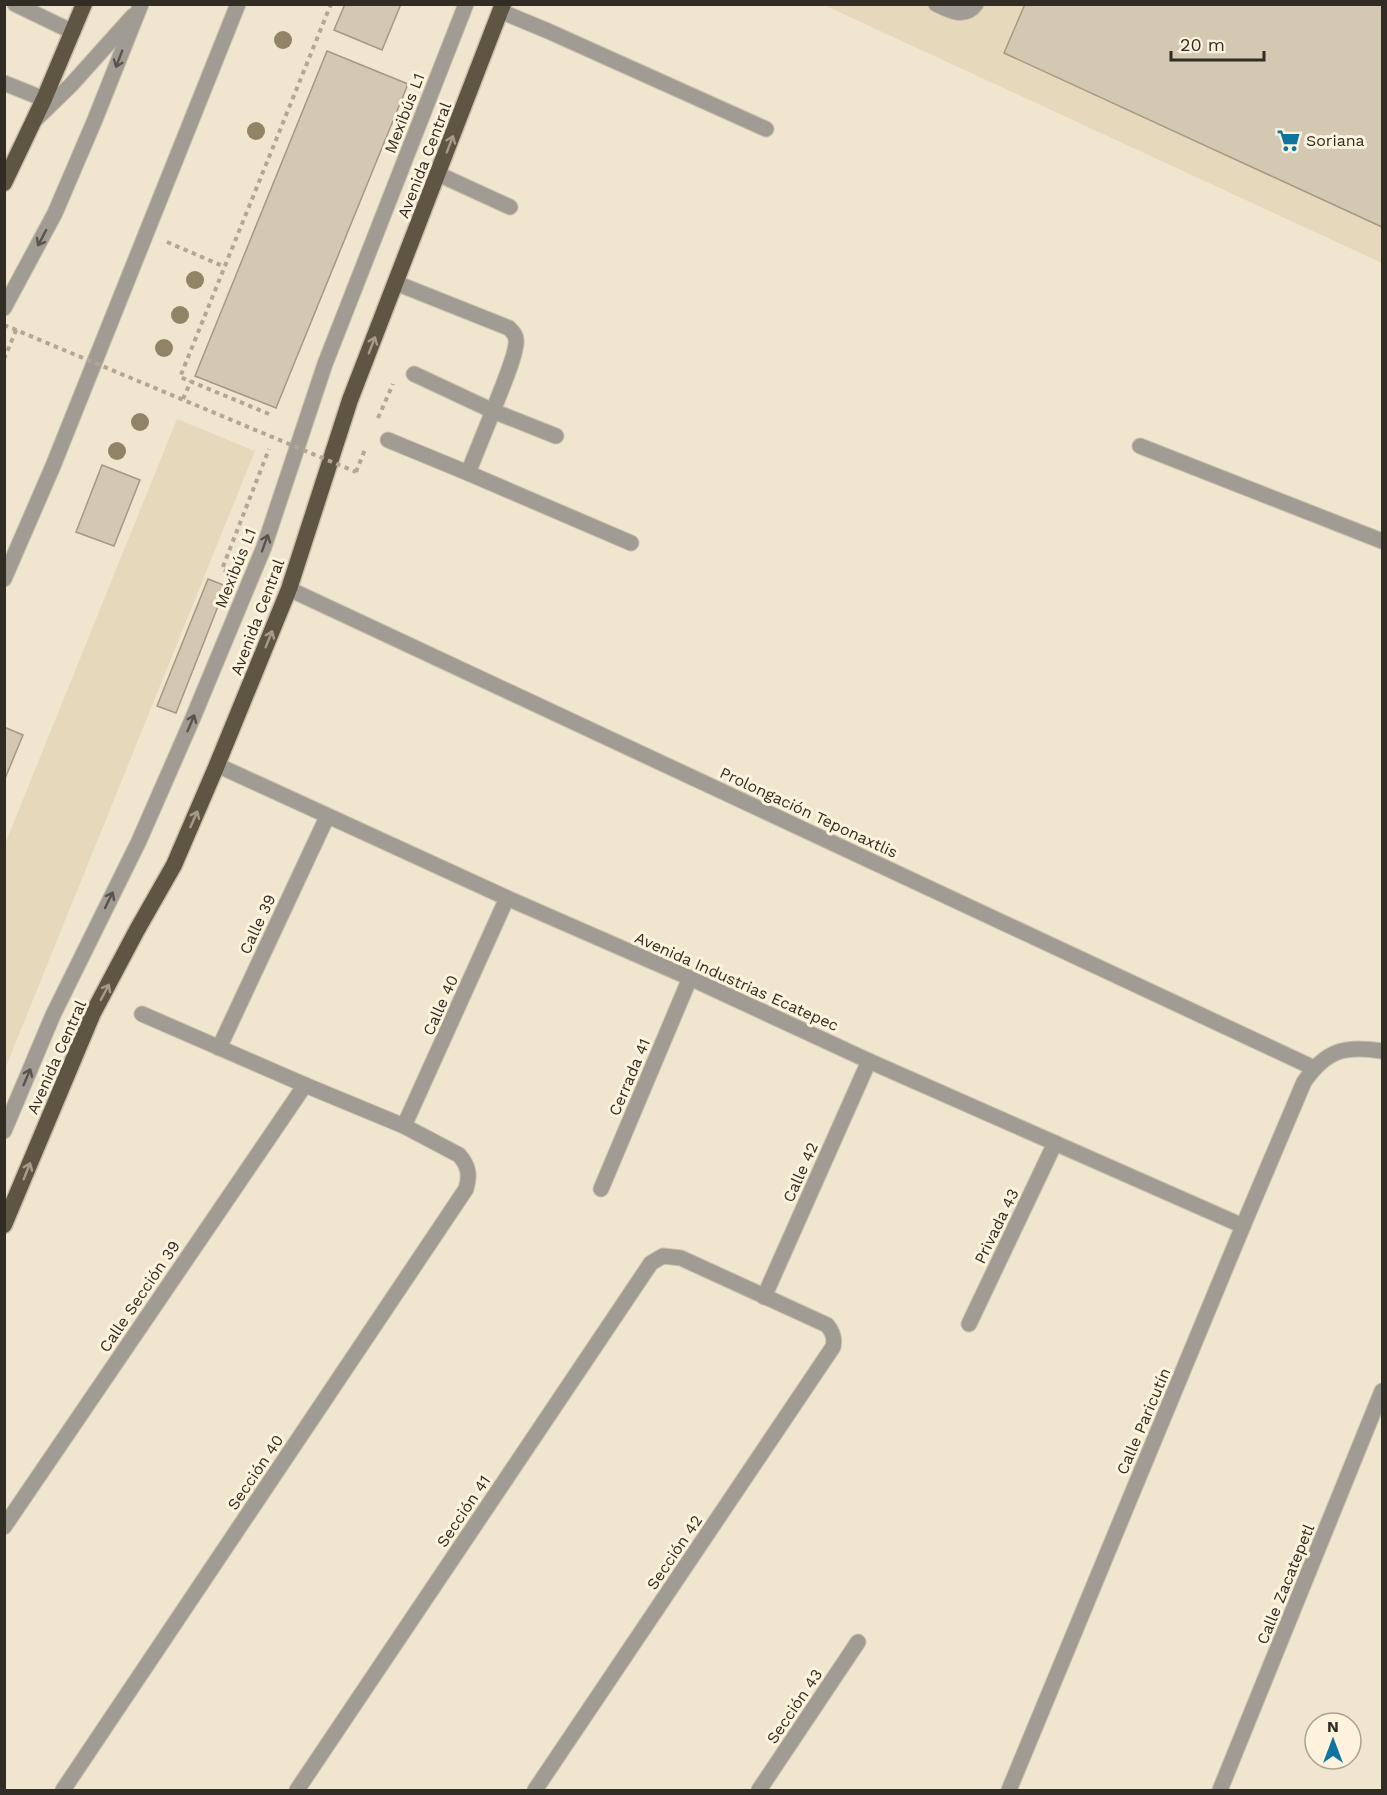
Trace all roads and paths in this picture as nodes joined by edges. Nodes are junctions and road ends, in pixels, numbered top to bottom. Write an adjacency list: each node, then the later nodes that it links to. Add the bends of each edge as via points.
1 (15, 4): 10 (street)
2 (84, 4): 10 (highway)
3 (238, 4): 18 (street)
4 (331, 4): 19 (path)
5 (466, 4): 50 (street, Mexibús L1, one-way to 5, via 53,1015 148,820 264,548 325,364)
6 (936, 4): 7 (street, via 960,13)
7 (976, 4)
8 (140, 7): 13 (street); 21 (street, one-way to 21, via 55,213)
9 (502, 8): 14 (street); 15 (highway, Avenida Central, one-way to 9)
10 (73, 32): 12 (highway)
11 (4, 83): 12 (street)
12 (44, 99): 13 (highway)
13 (34, 121): 16 (highway)
14 (766, 129)
15 (438, 174): 17 (street); 20 (highway, Avenida Central)
16 (4, 183)
17 (510, 207)
18 (147, 234): 19 (path); 37 (street)
19 (225, 267): 24 (path, via 180,377)
20 (396, 283): 27 (street, via 514,332 516,349); 38 (highway, Avenida Central, one-way to 20, via 351,400)
21 (4, 308)
22 (4, 325): 26 (path, bridge)
23 (414, 374): 27 (street)
24 (191, 381): 26 (path); 28 (path)
25 (394, 381): 29 (path)
26 (183, 399): 32 (path, bridge, via 356,472)
27 (493, 411): 30 (street); 34 (street)
28 (269, 414)
29 (377, 421)
30 (556, 436)
31 (388, 440): 34 (street)
32 (369, 441)
33 (1140, 446): 35 (street)
34 (468, 473): 36 (street)
35 (1383, 541)
36 (631, 543)
37 (4, 579)
38 (289, 590): 39 (highway, Avenida Central, one-way to 38); 47 (street, Prolongación Teponaxtlis)
39 (217, 765): 40 (street, Avenida Industrias Ecatepec); 53 (highway, Avenida Central, one-way to 39, via 93,1013 174,865)
40 (327, 816): 41 (street, Avenida Industrias Ecatepec); 44 (street, Calle 39)
41 (507, 898): 42 (street, Avenida Industrias Ecatepec); 49 (street, Calle 40)
42 (690, 978): 46 (street, Avenida Industrias Ecatepec); 52 (street, Cerrada 41)
43 (142, 1014): 44 (street)
44 (219, 1048): 48 (street)
45 (1383, 1051): 47 (street, via 1339,1051)
46 (869, 1061): 51 (street, Avenida Industrias Ecatepec); 55 (street, Calle 42)
47 (1314, 1068): 54 (street, Calle Paricutín, via 1304,1082)
48 (305, 1085): 49 (street); 58 (street, Calle Sección 39)
49 (404, 1125): 60 (street, Sección 40, via 459,1155 468,1171 466,1189)
50 (4, 1131)
51 (1055, 1143): 54 (street, Avenida Industrias Ecatepec); 56 (street, Privada 43)
52 (601, 1189)
53 (4, 1225)
54 (1243, 1226): 64 (street, Calle Paricutín)
55 (764, 1297): 61 (street, Sección 41, via 681,1258 663,1256 651,1263); 62 (street, Sección 42, via 827,1325 832,1331 833,1347)
56 (969, 1324)
57 (1383, 1391): 65 (street, Calle Zacatepetl)
58 (4, 1527)
59 (858, 1642): 63 (street, Sección 43)
60 (63, 1791)
61 (297, 1791)
62 (535, 1791)
63 (759, 1791)
64 (1009, 1791)
65 (1220, 1791)

